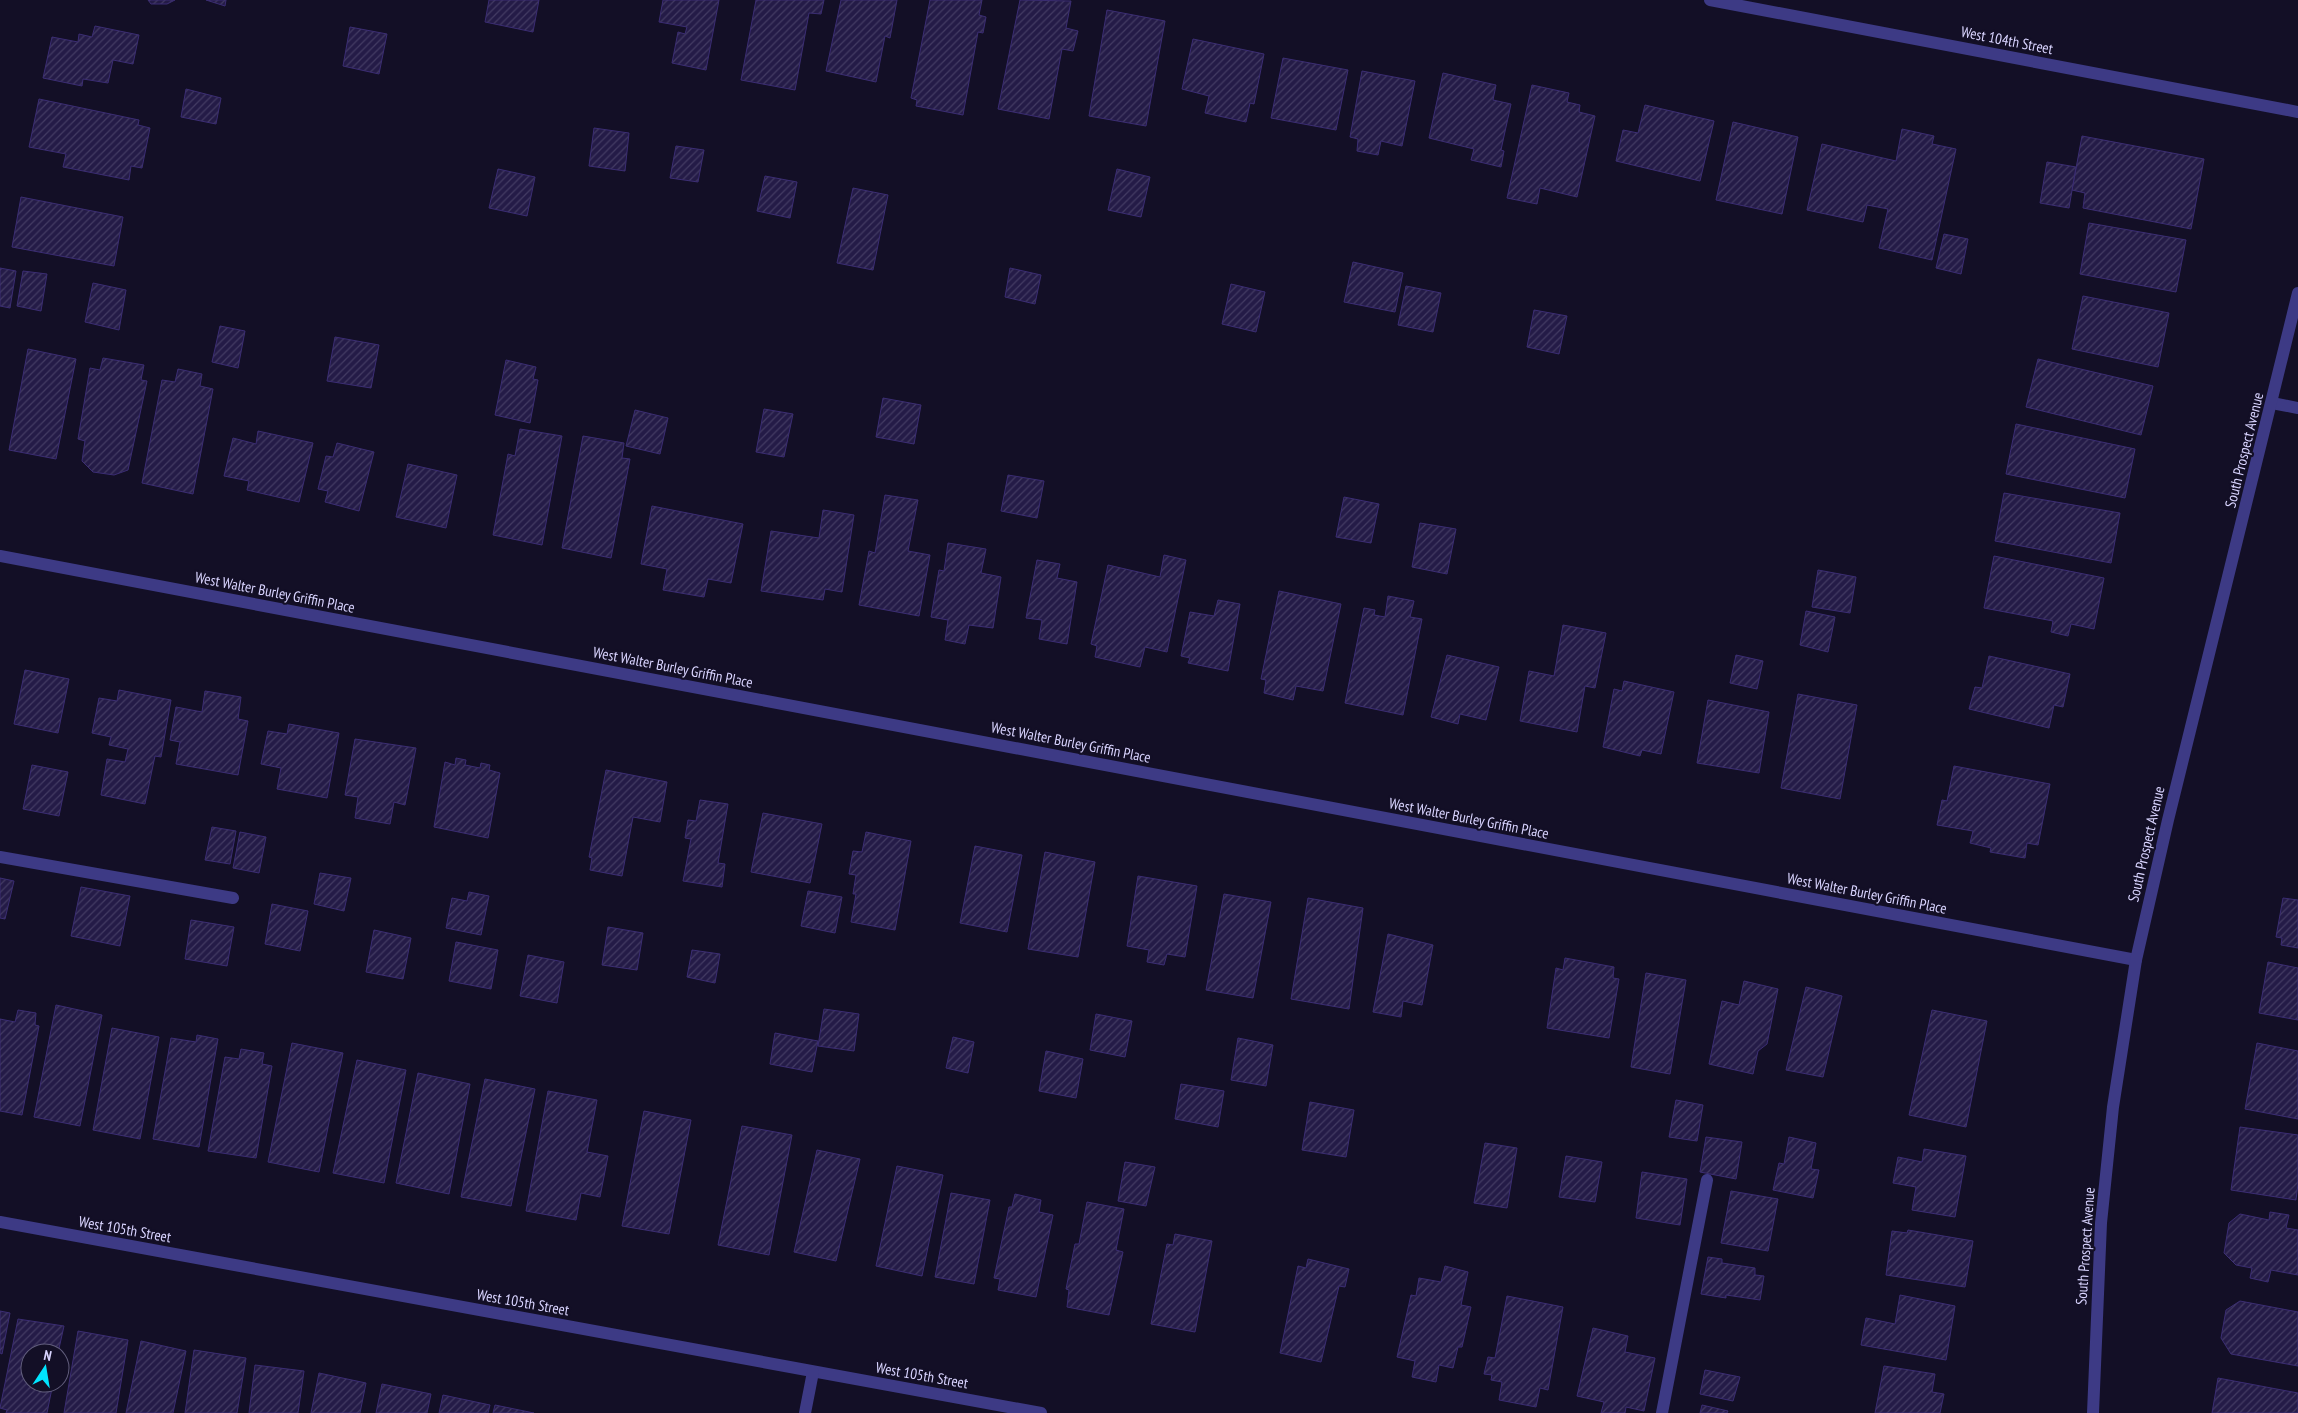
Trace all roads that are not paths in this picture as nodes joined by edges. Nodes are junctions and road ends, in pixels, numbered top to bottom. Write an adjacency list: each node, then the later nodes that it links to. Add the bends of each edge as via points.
1 (1710, 0): 2 (street, West 104th Street)
2 (2298, 112)
3 (2298, 292): 4 (street, South Prospect Avenue)
4 (2272, 403): 5 (street); 9 (street, South Prospect Avenue, via 2170,810)
5 (2298, 408)
6 (0, 556): 9 (street, West Walter Burley Griffin Place)
7 (0, 857): 8 (street)
8 (233, 898)
9 (2136, 960): 16 (street, South Prospect Avenue, via 2113,1106 2101,1222)
10 (1707, 1180): 15 (street)
11 (0, 1222): 12 (street, West 105th Street)
12 (813, 1372): 13 (street); 14 (street, West 105th Street)
13 (805, 1413)
14 (1041, 1413)
15 (1662, 1413)
16 (2093, 1413)

